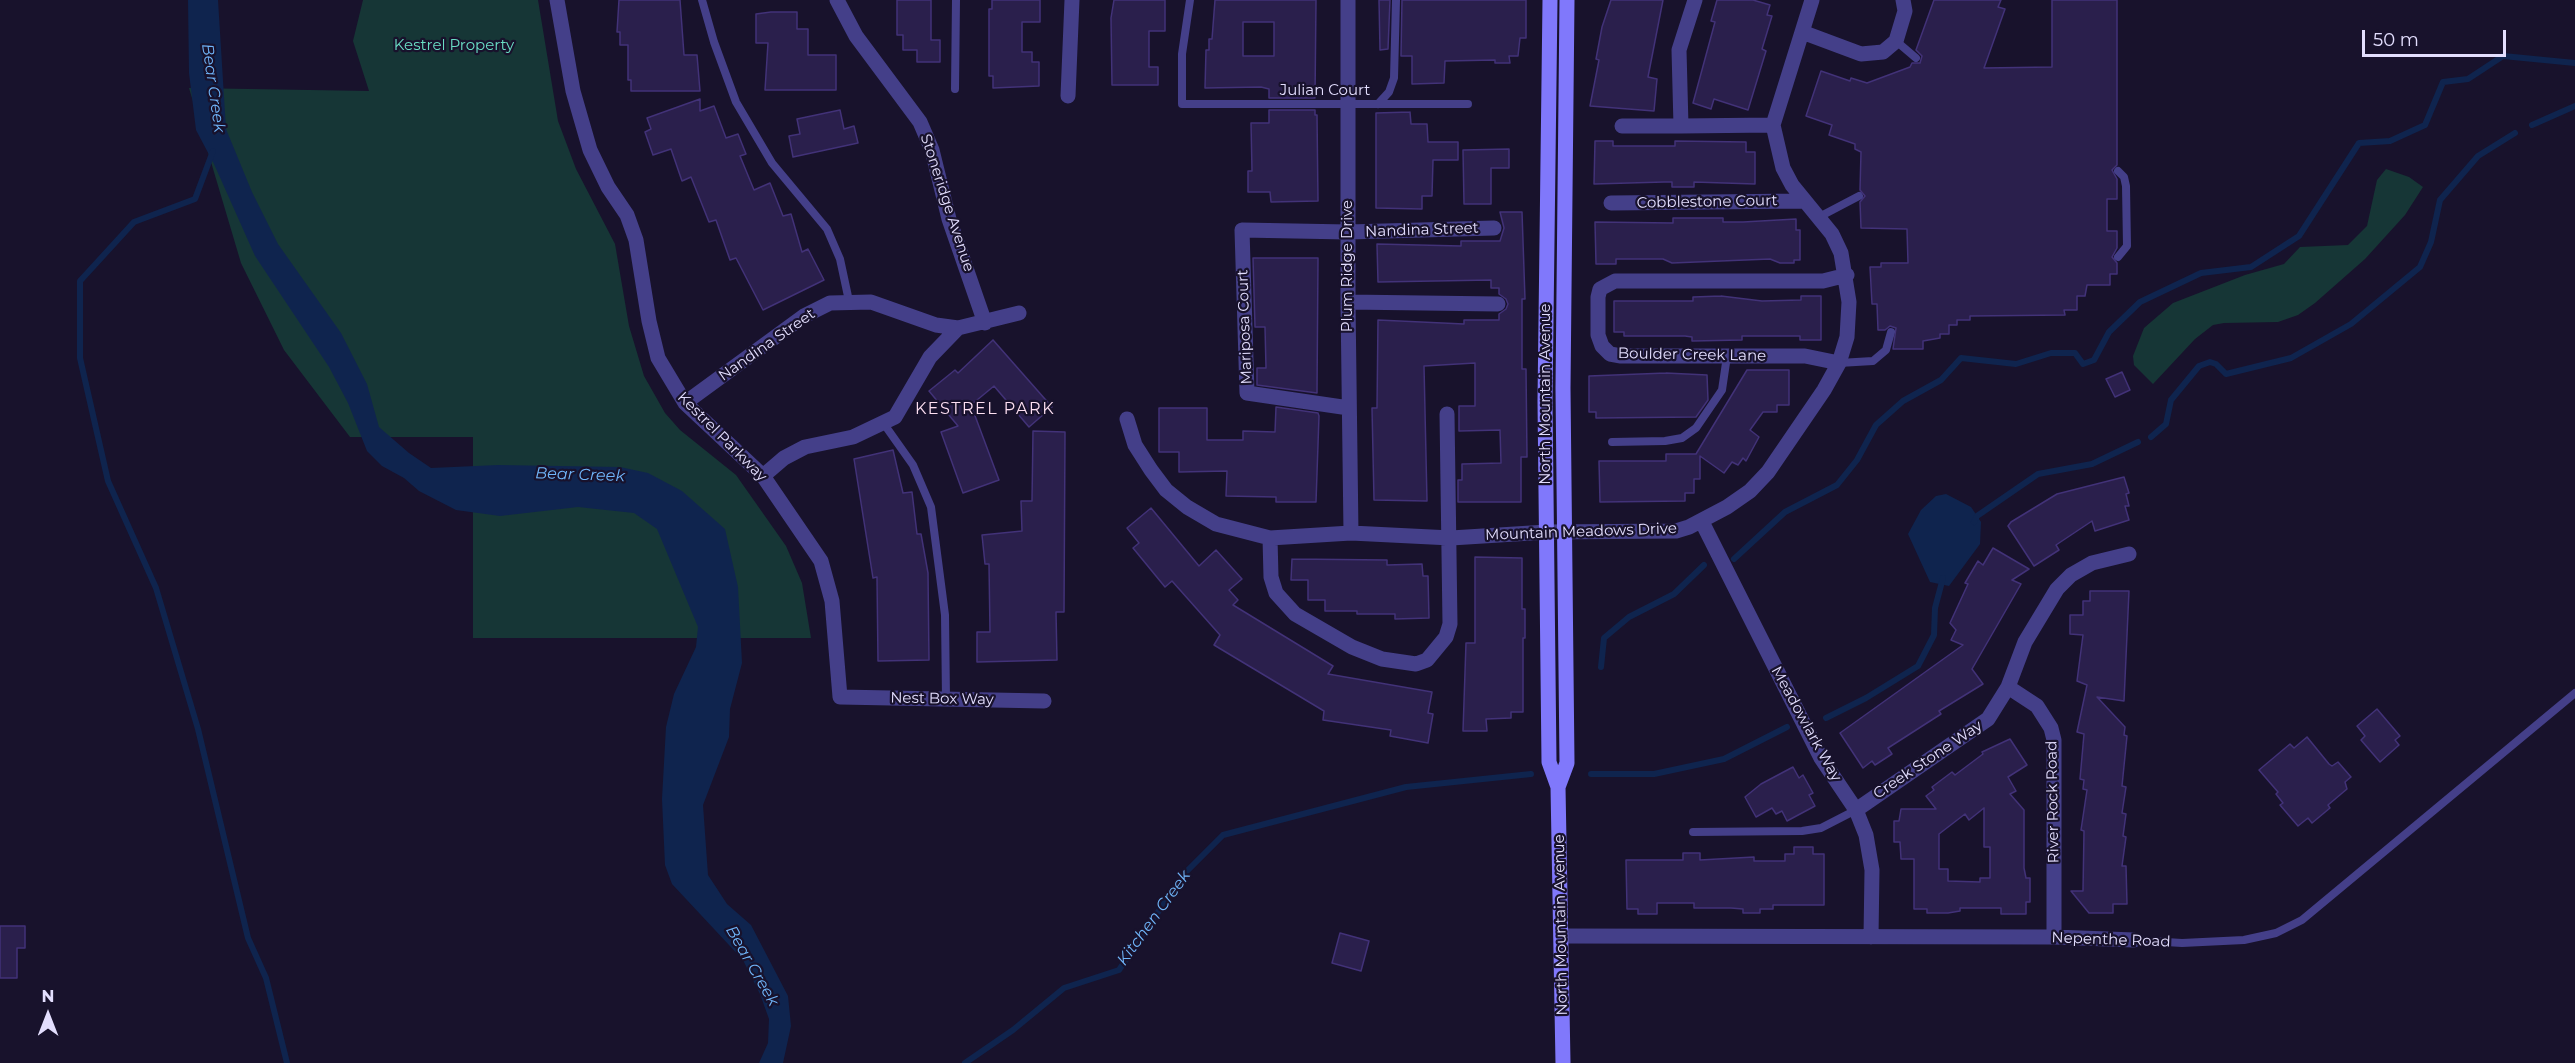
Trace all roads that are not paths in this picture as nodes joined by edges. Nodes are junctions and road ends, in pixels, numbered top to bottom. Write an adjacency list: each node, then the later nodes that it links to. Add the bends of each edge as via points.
1 (557, 0): 44 (street, Kestrel Parkway, via 573,91 590,150 627,215 636,240 658,358)
2 (702, 0): 35 (lane, via 736,102 772,164 827,229 840,260)
3 (837, 0): 39 (street, Stoneridge Avenue, via 862,45 920,122)
4 (956, 0): 17 (lane)
5 (1072, 0): 18 (street)
6 (1190, 0): 19 (lane, Julian Court, via 1183,43 1182,104)
7 (1348, 0): 19 (street, Plum Ridge Drive)
8 (1396, 0): 20 (lane, via 1394,78 1389,92)
9 (1550, 0): 53 (street, North Mountain Avenue)
10 (1568, 0): 52 (street, North Mountain Avenue)
11 (1695, 0): 24 (street, via 1680,50)
12 (1812, 0): 14 (street)
13 (1904, 0): 15 (street, via 1905,11)
14 (1802, 32): 15 (street, via 1861,54 1883,52); 22 (street)
15 (1896, 41): 16 (lane)
16 (1916, 58)
17 (955, 88)
18 (1068, 96)
19 (1349, 104): 20 (lane, Julian Court); 32 (street, Plum Ridge Drive)
20 (1378, 104): 21 (lane, Julian Court)
21 (1468, 104)
22 (1773, 125): 24 (street); 27 (street, Mountain Meadows Drive, via 1783,168)
23 (1622, 126): 24 (street)
24 (1681, 126)
25 (2118, 171): 33 (lane, via 2126,186 2127,246)
26 (1859, 196): 29 (lane)
27 (1803, 201): 28 (street, Cobblestone Court); 29 (street, Mountain Meadows Drive)
28 (1611, 203)
29 (1819, 217): 34 (street, Mountain Meadows Drive, via 1832,234)
30 (1494, 228): 32 (street, Nandina Street)
31 (1242, 230): 32 (street, Nandina Street); 45 (street, Mariposa Court, via 1247,393)
32 (1348, 232): 36 (street, Plum Ridge Drive)
33 (2118, 257)
34 (1847, 275): 42 (street, Boulder Creek Lane, via 1823,281 1615,281 1600,289 1598,335 1610,354); 43 (street, Mountain Meadows Drive, via 1847,337)
35 (849, 301): 40 (street, Nandina Street, via 871,302 936,325); 44 (street, Nandina Street, via 830,303 804,316)
36 (1348, 302): 37 (street); 45 (street, Plum Ridge Drive)
37 (1498, 304)
38 (1019, 313): 39 (street, Nandina Street)
39 (985, 323): 40 (street, Nandina Street)
40 (958, 328): 48 (street, via 930,357 895,417)
41 (1892, 332): 43 (lane, via 1886,350 1873,361)
42 (1727, 356): 43 (street, Boulder Creek Lane, via 1805,356); 49 (lane, via 1722,390 1696,428 1682,438 1665,441)
43 (1839, 363): 51 (street, Mountain Meadows Drive, via 1768,472 1750,491)
44 (685, 403): 50 (street, Kestrel Parkway)
45 (1349, 408): 54 (street, Plum Ridge Drive)
46 (1447, 414): 55 (street)
47 (1127, 419): 56 (street, Mountain Meadows Drive, via 1135,445 1166,490 1186,507 1216,524)
48 (884, 424): 50 (street, via 853,437 805,447); 61 (lane, via 914,465 931,507 945,615)
49 (1612, 442)
50 (763, 476): 60 (street, Kestrel Parkway, via 821,561 829,581)
51 (1702, 522): 52 (street, Mountain Meadows Drive, via 1676,531); 64 (street, Meadowlark Way, via 1821,758)
52 (1564, 531): 53 (street, Mountain Meadows Drive); 63 (street, North Mountain Avenue, via 1567,763)
53 (1547, 532): 55 (street, Mountain Meadows Drive); 63 (street, North Mountain Avenue, via 1549,762)
54 (1351, 533): 55 (street, Mountain Meadows Drive); 56 (street, Mountain Meadows Drive)
55 (1451, 537): 56 (street, via 1450,624 1435,653 1416,664 1382,659 1352,647 1295,614 1276,593 1271,577)
56 (1270, 538)
57 (2130, 554): 58 (street, Creek Stone Way, via 2092,563 2071,575 2057,590 2025,642)
58 (2008, 687): 64 (street, Creek Stone Way, via 1988,719); 68 (street, River Rock Road, via 2037,706 2054,740)
59 (2575, 693): 69 (lane, Nepenthe Road, via 2302,920 2276,933 2244,940)
60 (840, 697): 61 (street, Nest Box Way)
61 (946, 699): 62 (street, Nest Box Way)
62 (1044, 701)
63 (1558, 787): 66 (street, North Mountain Avenue)
64 (1856, 810): 65 (lane, via 1821,828 1802,831); 67 (street, Meadowlark Way, via 1866,835 1872,870)
65 (1694, 832)
66 (1561, 936): 67 (street, Nepenthe Road); 70 (street, North Mountain Avenue)
67 (1871, 937): 68 (street, Nepenthe Road)
68 (2054, 937): 69 (street, Nepenthe Road)
69 (2133, 940)
70 (1563, 1063)

